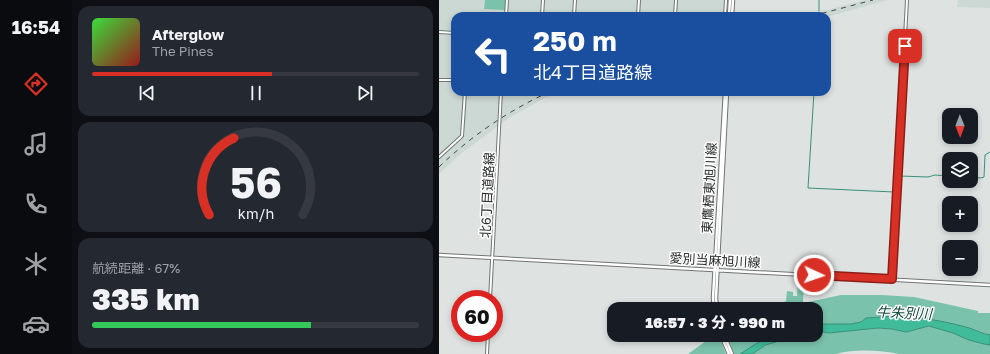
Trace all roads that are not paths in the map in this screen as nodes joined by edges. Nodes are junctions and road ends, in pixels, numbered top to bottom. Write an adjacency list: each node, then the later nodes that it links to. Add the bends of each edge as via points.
1 (507, 0): 9 (street)
2 (543, 0): 10 (street)
3 (575, 0): 11 (street)
4 (639, 0): 12 (street)
5 (676, 0): 13 (street)
6 (726, 0): 14 (street)
7 (731, 0): 15 (main road)
8 (907, 0): 27 (street)
9 (506, 12)
10 (542, 12)
11 (574, 12)
12 (638, 12)
13 (675, 12)
14 (725, 12)
15 (730, 12)
16 (439, 32): 17 (street)
17 (451, 33)
18 (439, 80): 19 (street)
19 (451, 80)
20 (465, 96): 23 (street, via 462,136)
21 (501, 96): 25 (street, 北6丁目道路線)
22 (726, 96): 26 (main road, 東鷹栖東旭川線)
23 (439, 157)
24 (439, 255): 25 (main road, 愛別当麻旭川線)
25 (492, 257): 26 (main road, 愛別当麻旭川線); 29 (street, 北6丁目道路線)
26 (716, 270): 27 (main road, 愛別当麻旭川線); 30 (main road, 東鷹栖東旭川線)
27 (892, 279): 28 (main road, 愛別当麻旭川線)
28 (990, 285)
29 (490, 290)
30 (716, 302)
31 (488, 342): 33 (street)
32 (726, 342): 34 (main road)
33 (487, 354)
34 (731, 354)

